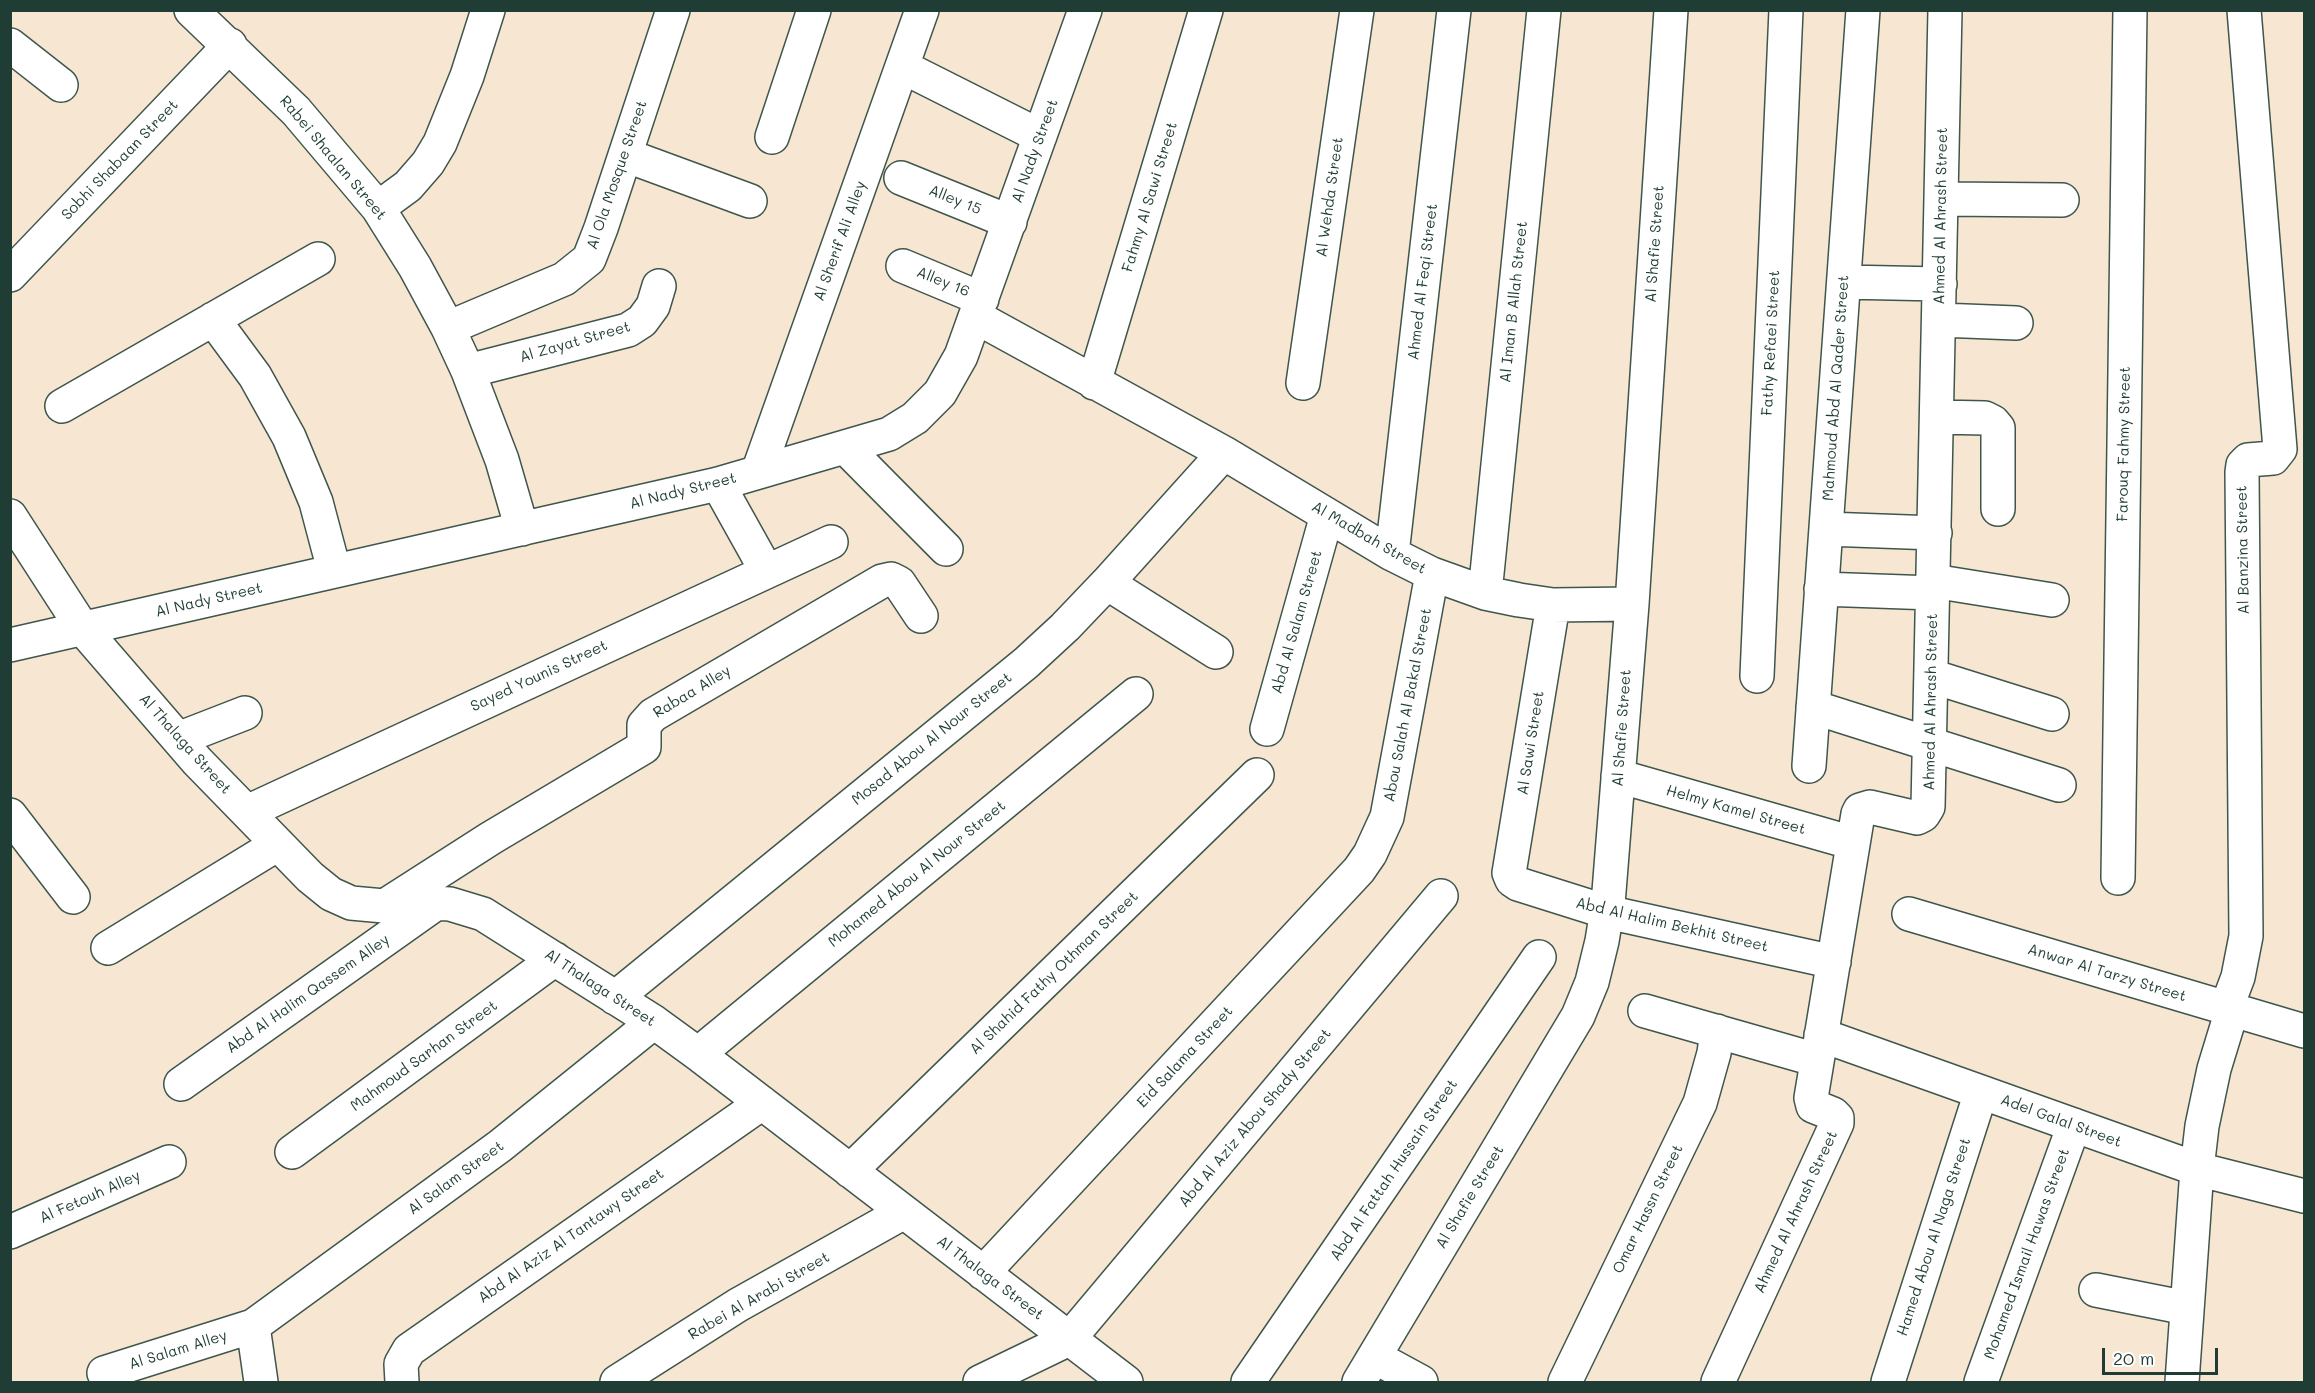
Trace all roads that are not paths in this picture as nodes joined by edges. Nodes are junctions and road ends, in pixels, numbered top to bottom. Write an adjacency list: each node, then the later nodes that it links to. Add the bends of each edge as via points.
1 (192, 10): 18 (street, Rabei Shaalan Street)
2 (488, 10): 28 (street, via 440,143 408,186)
3 (673, 10): 23 (street, Al Ola Mosque Street)
4 (814, 10): 21 (street)
5 (922, 10): 19 (street, Al Sherif Ali Alley)
6 (1085, 10): 22 (street, Al Nady Street)
7 (1206, 10): 42 (street, Fahmy Al Sawi Street)
8 (1357, 10): 43 (street, Al Wehda Street)
9 (1454, 10): 59 (street, Ahmed Al Feqi Street)
10 (1544, 10): 66 (street, Al Iman B Allah Street)
11 (1671, 10): 68 (street, Al Shafie Street)
12 (1786, 10): 74 (street, Fathy Refaei Street)
13 (1863, 10): 33 (street, Mahmoud Abd Al Qader Street)
14 (1945, 10): 25 (street, Ahmed Al Ahrash Street)
15 (2130, 10): 92 (street, Farouq Fahmy Street)
16 (2244, 10): 47 (street, Al Banzina Street)
17 (10, 45): 20 (street)
18 (230, 45): 28 (street, Rabei Shaalan Street, via 296,111); 32 (street, Sobhi Shabaan Street)
19 (903, 67): 22 (street); 49 (street, Al Sherif Ali Alley)
20 (61, 85)
21 (772, 136)
22 (1040, 136): 29 (street, Al Nady Street)
23 (626, 154): 27 (street); 40 (street, Al Ola Mosque Street, via 589,259 564,279)
24 (901, 178): 29 (street, Alley 15)
25 (1942, 199): 26 (street); 34 (street, Ahmed Al Ahrash Street)
26 (2062, 200)
27 (750, 201)
28 (378, 208): 40 (street, Rabei Shaalan Street)
29 (1010, 222): 36 (street, Al Nady Street)
30 (318, 259): 37 (street)
31 (903, 266): 36 (street, Alley 16)
32 (10, 275)
33 (1844, 282): 34 (street); 55 (street, Mahmoud Abd Al Qader Street)
34 (1940, 284): 38 (street, Ahmed Al Ahrash Street)
35 (659, 286): 41 (street, Al Zayat Street, via 653,306 642,321 628,330)
36 (979, 308): 42 (street, Alley 16); 46 (street, Al Nady Street, via 940,393 915,418 889,434)
37 (213, 319): 44 (street); 60 (street, via 255,376 289,437 316,502)
38 (1940, 320): 39 (street); 45 (street, Ahmed Al Ahrash Street)
39 (2016, 323)
40 (448, 327): 41 (street, Rabei Shaalan Street)
41 (468, 371): 54 (street, Rabei Shaalan Street, via 502,460)
42 (1094, 383): 48 (street, Al Madbah Street)
43 (1303, 383)
44 (62, 406)
45 (1937, 417): 51 (street, via 1985,418 1998,428); 56 (street, Ahmed Al Ahrash Street)
46 (844, 447): 49 (street, Al Nady Street); 58 (street)
47 (2292, 449): 105 (street, Al Banzina Street, via 2273,458 2248,460 2242,472 2246,936)
48 (1224, 453): 52 (street, Al Madbah Street); 63 (street, Mosad Abou Al Nour Street)
49 (758, 472): 50 (street, Al Nady Street)
50 (718, 484): 54 (street, Al Nady Street); 61 (street)
51 (1998, 509)
52 (1327, 515): 59 (street, Al Madbah Street); 80 (street, Abd Al Salam Street)
53 (10, 516): 71 (street, Al Thalaga Street)
54 (522, 529): 60 (street, Al Nady Street)
55 (1826, 529): 56 (street); 65 (street, Mahmoud Abd Al Qader Street)
56 (1935, 532): 64 (street, Ahmed Al Ahrash Street)
57 (831, 542): 61 (street, Sayed Younis Street)
58 (946, 549)
59 (1392, 554): 62 (street, Al Madbah Street)
60 (334, 570): 71 (street, Al Nady Street)
61 (766, 570): 87 (street, Sayed Younis Street)
62 (1432, 574): 66 (street, Al Madbah Street); 89 (street, Abou Salah Al Bakal Street, via 1387,817)
63 (1107, 583): 73 (street); 104 (street, Mosad Abou Al Nour Street, via 1026,663)
64 (1933, 587): 65 (street); 67 (street); 75 (street, Ahmed Al Ahrash Street)
65 (1821, 589): 77 (street, Mahmoud Abd Al Qader Street)
66 (1485, 593): 69 (street, Al Madbah Street)
67 (2052, 600)
68 (1632, 604): 69 (street, Al Madbah Street); 85 (street, Al Shafie Street)
69 (1553, 605): 93 (street, Al Sawi Street, via 1509,873)
70 (921, 616): 97 (street, Rabaa Alley, via 899,582 882,581 653,715 644,725 644,747)
71 (83, 629): 72 (street, Al Nady Street); 81 (street, Al Thalaga Street)
72 (10, 645)
73 (1216, 652)
74 (1757, 676)
75 (1931, 676): 79 (street); 82 (street, Ahmed Al Ahrash Street)
76 (1136, 694): 111 (street, Mohamed Abou Al Nour Street)
77 (1813, 707): 82 (street); 83 (street, Mahmoud Abd Al Qader Street)
78 (245, 713): 81 (street)
79 (2052, 714)
80 (1267, 729)
81 (178, 739): 87 (street, Al Thalaga Street)
82 (1929, 745): 86 (street); 90 (street, Ahmed Al Ahrash Street, via 1928,807 1923,815 1912,818 1865,807 1858,814)
83 (1809, 766)
84 (1257, 775): 119 (street, Al Shahid Fathy Othman Street)
85 (1618, 776): 90 (street, Helmy Kamel Street); 98 (street, Al Shafie Street)
86 (2059, 785)
87 (247, 812): 91 (street, Al Thalaga Street)
88 (10, 815): 95 (street)
89 (1380, 836): 123 (street, Eid Salama Street, via 1359,870)
90 (1853, 843): 103 (street, Ahmed Al Ahrash Street)
91 (278, 844): 97 (street, Al Thalaga Street, via 331,894 351,903); 100 (street)
92 (2118, 878)
93 (1512, 880): 98 (street, Abd Al Halim Bekhit Street)
94 (1441, 896): 127 (street, Abd Al Aziz Abou Shady Street)
95 (74, 897)
96 (435, 903): 97 (street, Al Thalaga Street); 102 (street, Al Thalaga Street, via 483,914); 112 (street, Abd Al Halim Qassem Alley)
97 (384, 906)
98 (1607, 912): 103 (street, Abd Al Halim Bekhit Street); 128 (street, Al Shafie Street, via 1592,982 1578,1016)
99 (1910, 914): 105 (street, Anwar Al Tarzy Street)
100 (108, 948)
101 (1539, 957): 135 (street, Abd Al Fattah Hussain Street)
102 (555, 959): 104 (street, Al Thalaga Street); 116 (street, Mahmoud Sarhan Street)
103 (1834, 962): 110 (street, Ahmed Al Ahrash Street)
104 (615, 998): 107 (street, Al Thalaga Street)
105 (2229, 1009): 109 (street, Anwar Al Tarzy Street); 118 (street, via 2202,1126)
106 (1645, 1011): 108 (street, Adel Galal Street)
107 (654, 1022): 111 (street, Al Thalaga Street); 126 (street, Al Salam Street, via 500,1146)
108 (1716, 1031): 110 (street, Adel Galal Street); 137 (street, Omar Hassn Street, via 1700,1103)
109 (2304, 1031)
110 (1819, 1047): 113 (street, Adel Galal Street); 138 (street, Ahmed Al Ahrash Street, via 1811,1103 1833,1114 1836,1127)
111 (698, 1054): 114 (street, Al Thalaga Street)
112 (181, 1084)
113 (1981, 1092): 115 (street, Adel Galal Street); 139 (street, Hamed Abou Al Naga Street)
114 (762, 1103): 119 (street, Al Thalaga Street); 131 (street, Abd Al Aziz Al Tantawy Street, via 415,1345 401,1364)
115 (2074, 1125): 118 (street, Adel Galal Street); 140 (street, Mohamed Ismail Hawas Street)
116 (292, 1152)
117 (169, 1162): 122 (street, Al Fetouh Alley)
118 (2197, 1169): 120 (street, Adel Galal Street); 125 (street)
119 (850, 1171): 121 (street, Al Thalaga Street)
120 (2304, 1196)
121 (904, 1212): 123 (street, Al Thalaga Street); 132 (street, Rabei Al Arabi Street, via 738,1305)
122 (10, 1232)
123 (983, 1273): 127 (street, Al Thalaga Street)
124 (2096, 1290): 125 (street)
125 (2187, 1308): 141 (street)
126 (253, 1326): 129 (street, Al Salam Alley); 130 (street)
127 (1069, 1339): 133 (street); 134 (street, Al Thalaga Street)
128 (1367, 1370): 136 (street)
129 (104, 1373)
130 (261, 1383)
131 (402, 1383)
132 (617, 1383)
133 (980, 1383)
134 (1126, 1383)
135 (1248, 1383)
136 (1421, 1383)
137 (1565, 1383)
138 (1718, 1383)
139 (1888, 1383)
140 (1981, 1383)
141 (2182, 1383)

